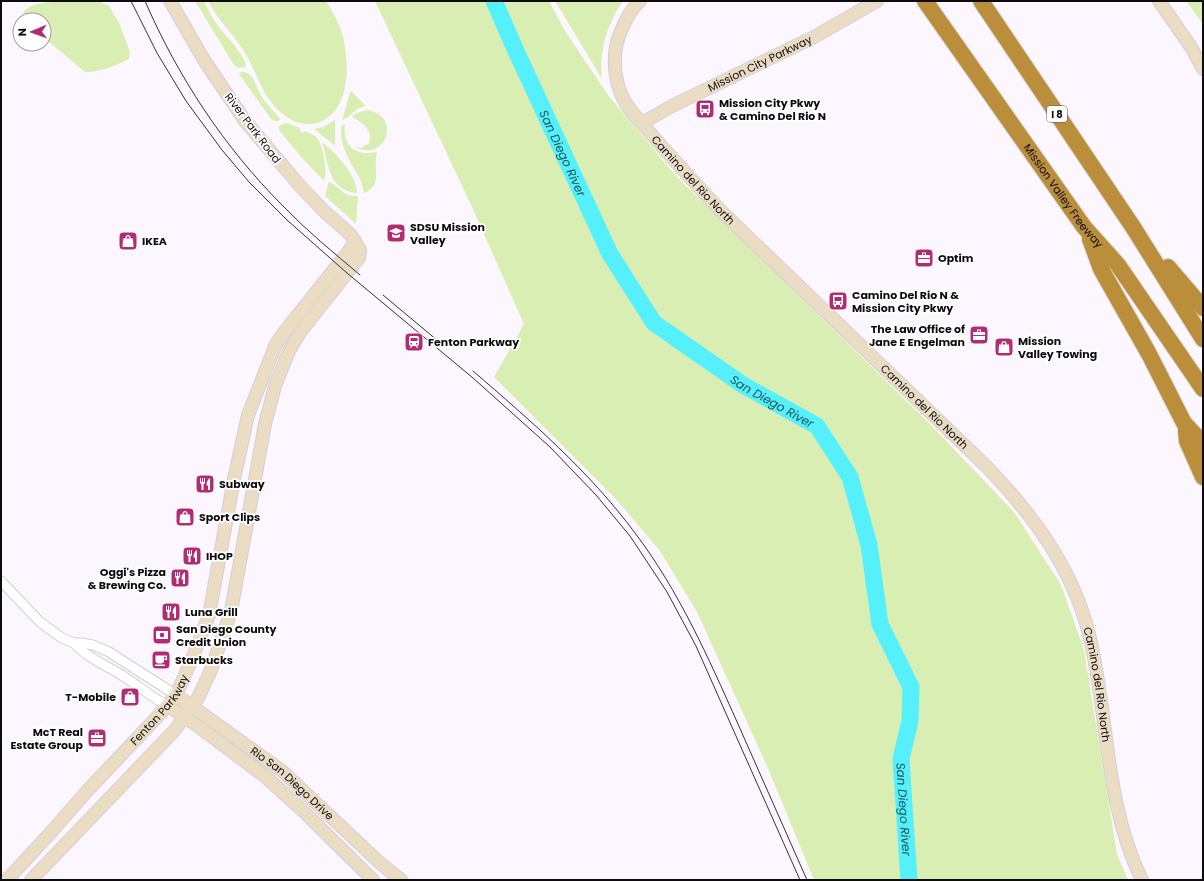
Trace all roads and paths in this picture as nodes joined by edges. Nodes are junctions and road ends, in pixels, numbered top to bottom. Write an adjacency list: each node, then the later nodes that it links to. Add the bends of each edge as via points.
1 (170, 1): 11 (main road, River Park Road, via 204,60 245,121 300,186)
2 (640, 1): 8 (main road, Camino del Rio North, via 618,36 615,64 621,94)
3 (877, 1): 8 (main road, Mission City Parkway, via 814,37)
4 (925, 1): 9 (highway, Mission Valley Freeway)
5 (981, 1): 10 (highway, I 8)
6 (1159, 1): 7 (main road, via 1191,47)
7 (1203, 70)
8 (642, 123): 29 (main road, Camino del Rio North, via 680,168 742,232 986,466 1023,506 1046,538 1074,592 1089,633 1117,809)
9 (1084, 227): 16 (highway, Mission Valley Freeway, via 1118,265); 17 (highway, via 1102,269)
10 (1133, 227): 13 (highway); 15 (highway, I 8)
11 (355, 241): 12 (main road, Fenton Parkway); 14 (main road, Fenton Parkway, via 360,250 359,258)
12 (322, 286): 14 (main road); 22 (main road, Fenton Parkway, via 276,344 248,415 209,615)
13 (1203, 308)
14 (318, 309): 24 (main road, Fenton Parkway, via 288,351 275,386 265,424 231,611 211,670 198,698)
15 (1203, 339)
16 (1203, 390)
17 (1184, 423): 18 (highway, via 1198,438); 19 (highway, via 1187,441)
18 (1203, 448)
19 (1203, 477)
20 (1, 581): 21 (street, via 40,622 62,638)
21 (74, 643): 22 (street, via 109,652); 23 (street, via 81,651)
22 (176, 695): 23 (main road, Fenton Parkway); 24 (main road, Rio San Diego Drive)
23 (168, 706): 24 (main road, Rio San Diego Drive); 25 (main road, Fenton Parkway)
24 (188, 712): 26 (main road, Fenton Parkway, via 174,731); 27 (main road, Rio San Diego Drive, via 267,778); 28 (main road, Rio San Diego Drive, via 282,771)
25 (7, 880)
26 (31, 880)
27 (373, 880)
28 (401, 880)
29 (1142, 880)

